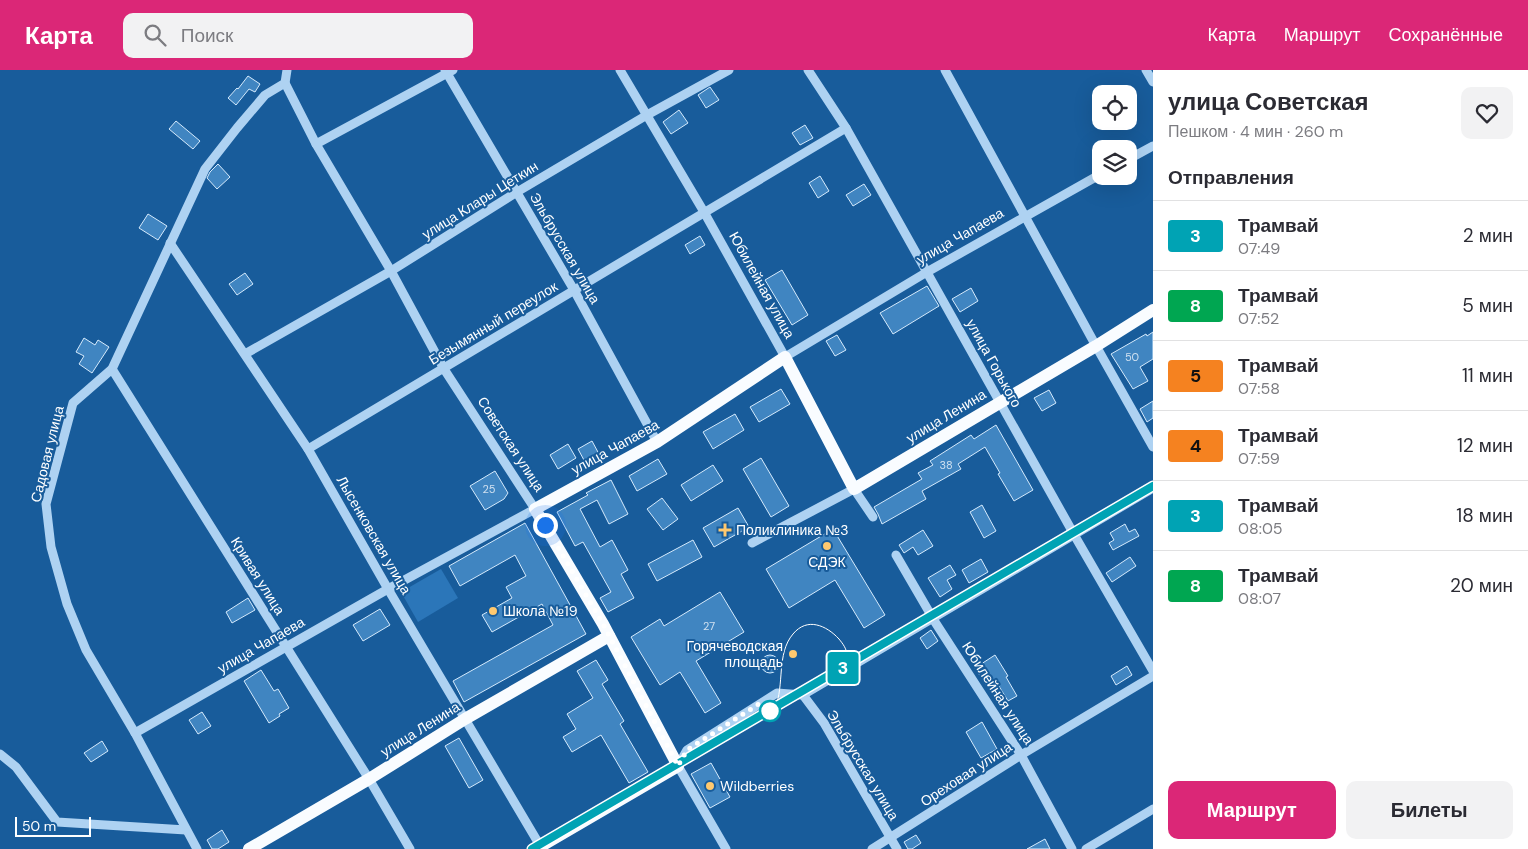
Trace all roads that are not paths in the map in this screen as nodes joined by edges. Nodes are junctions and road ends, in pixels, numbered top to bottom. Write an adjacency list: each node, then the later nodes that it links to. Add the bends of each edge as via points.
1 (288, 70): 9 (street)
2 (620, 70): 10 (street, Юбилейная улица)
3 (729, 70): 10 (street, улица Клары Цеткин)
4 (808, 70): 11 (street, улица Горького)
5 (944, 70): 18 (street)
6 (1146, 70): 8 (street)
7 (448, 71): 12 (street); 16 (street, Эльбрусская улица)
8 (1153, 82)
9 (285, 83): 12 (street, Советская улица); 19 (street, Садовая улица, via 265,95 205,169)
10 (647, 115): 16 (street, улица Клары Цеткин); 17 (street, Юбилейная улица)
11 (846, 128): 17 (street, Безымянный переулок); 21 (street, улица Горького)
12 (316, 144): 20 (street, Советская улица)
13 (1153, 146): 14 (street)
14 (1137, 155)
15 (1092, 179): 18 (street, улица Чапаева)
16 (517, 192): 20 (street, улица Клары Цеткин); 22 (street, Эльбрусская улица)
17 (704, 212): 22 (street, Безымянный переулок); 26 (street, Юбилейная улица)
18 (1025, 216): 21 (street, улица Чапаева); 24 (street)
19 (170, 243): 25 (street, Лысенковская улица); 27 (street, Садовая улица)
20 (392, 272): 25 (street, улица Клары Цеткин); 28 (street, Советская улица)
21 (927, 272): 26 (street, улица Чапаева); 29 (street, улица Горького)
22 (574, 290): 28 (street, Безымянный переулок); 30 (street, Эльбрусская улица)
23 (1153, 310): 24 (main road, улица Ленина)
24 (1096, 346): 29 (main road, улица Ленина); 31 (street)
25 (245, 354): 32 (street, Лысенковская улица)
26 (785, 358): 30 (main road, улица Чапаева); 34 (main road, Юбилейная улица)
27 (112, 369): 43 (street, Кривая улица); 48 (street, Садовая улица, via 73,403 46,504 51,548 67,604 86,650)
28 (444, 369): 32 (street, Безымянный переулок); 35 (street, Советская улица)
29 (1000, 401): 34 (main road, улица Ленина); 37 (street, улица Горького)
30 (657, 442): 35 (main road, улица Чапаева)
31 (1153, 447)
32 (308, 448): 40 (street, Лысенковская улица)
33 (1153, 488): 37 (street)
34 (854, 489): 36 (street, Юбилейная улица); 38 (street, улица Ленина)
35 (535, 509): 40 (street, улица Чапаева); 42 (main road, Советская улица)
36 (873, 517)
37 (1074, 536): 41 (street); 44 (street, улица Горького)
38 (752, 543)
39 (896, 555): 41 (street, Юбилейная улица)
40 (388, 589): 43 (street, улица Чапаева); 47 (street, Лысенковская улица)
41 (933, 619): 46 (street); 50 (street, Юбилейная улица)
42 (609, 636): 47 (main road, улица Ленина); 51 (main road, Советская улица)
43 (287, 648): 48 (street, улица Чапаева); 52 (street, Кривая улица)
44 (1153, 672)
45 (1153, 676): 50 (street, Ореховая улица)
46 (803, 695): 51 (street, via 777,693 687,750); 55 (street, Эльбрусская улица, via 824,723)
47 (465, 719): 52 (main road, улица Ленина); 56 (street, Лысенковская улица)
48 (135, 733): 54 (street, Садовая улица)
49 (0, 754): 54 (street, via 16,767 57,822)
50 (1021, 755): 55 (street, Ореховая улица); 63 (street, Юбилейная улица)
51 (678, 766): 56 (main road); 60 (street, Советская улица)
52 (369, 779): 58 (main road, улица Ленина); 59 (street, Кривая улица)
53 (1153, 809): 64 (street)
54 (186, 830): 57 (street, Садовая улица)
55 (891, 838): 61 (street, Ореховая улица); 62 (street, Эльбрусская улица)
56 (539, 848)
57 (197, 849)
58 (249, 849)
59 (410, 849)
60 (726, 849)
61 (872, 849)
62 (897, 849)
63 (1072, 849)
64 (1086, 849)

